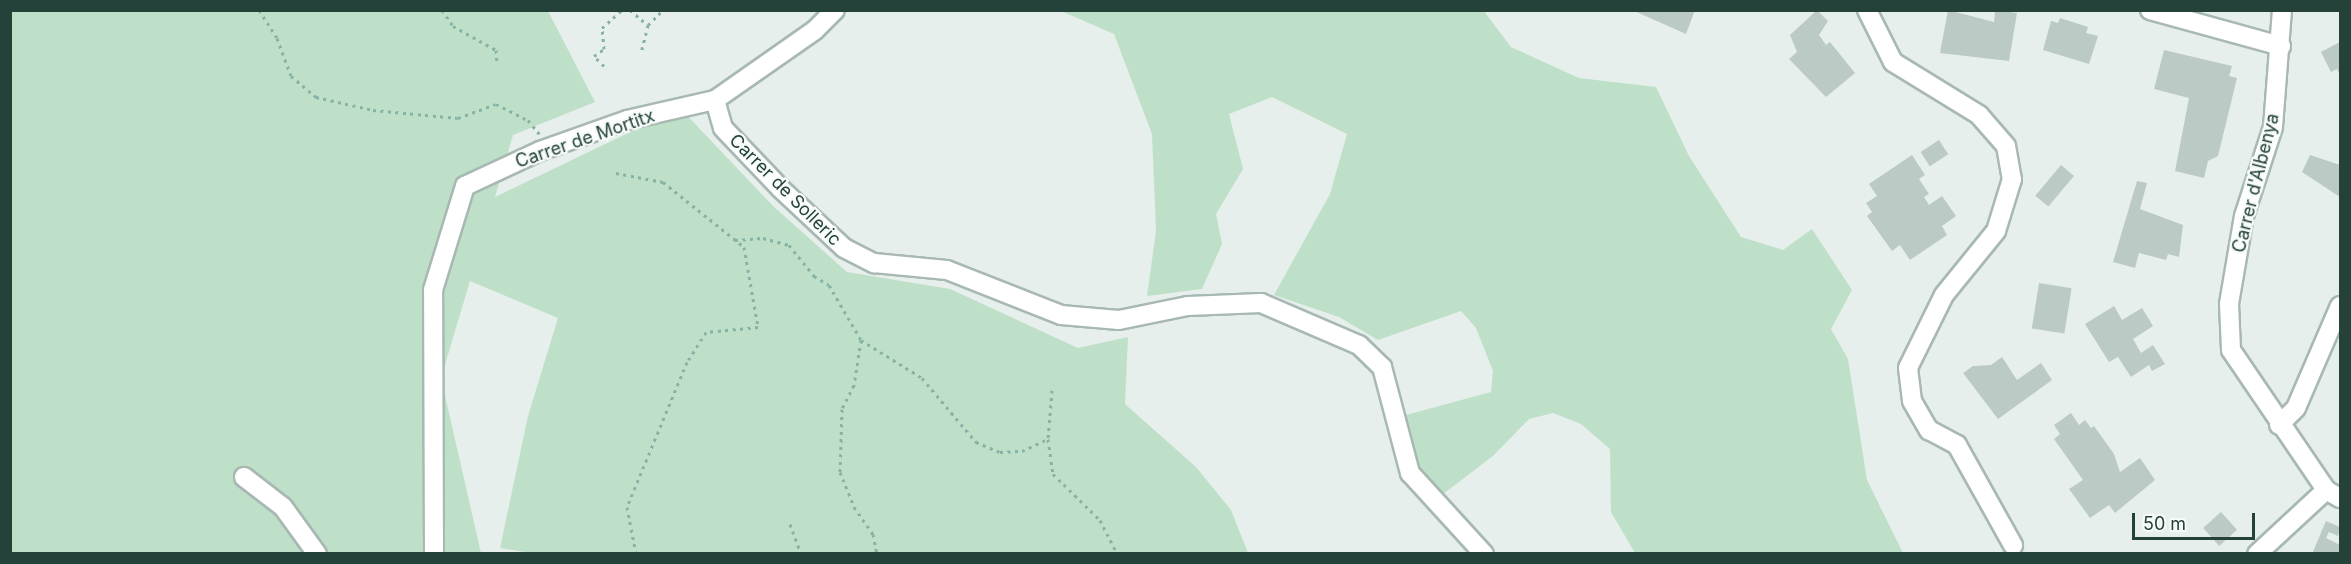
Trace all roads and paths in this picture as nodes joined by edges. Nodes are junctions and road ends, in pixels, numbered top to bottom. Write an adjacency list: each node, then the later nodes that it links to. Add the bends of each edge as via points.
1 (259, 10): 16 (path, via 277,38 291,76 316,97 373,110 458,118 496,104 528,120)
2 (442, 10): 13 (path, via 453,26 496,50)
3 (622, 10): 14 (path, via 602,28 604,49 594,56)
4 (630, 10): 10 (path)
5 (663, 10): 10 (path)
6 (835, 10): 15 (street, Carrer de Mortitx, via 815,30)
7 (1867, 10): 27 (street, via 1893,62 1979,115 2006,146 2012,179 1996,231 1944,295 1908,368 1912,400 1929,430 1957,445)
8 (2150, 10): 11 (street)
9 (2282, 10): 11 (street, Carrer d'Albenya)
10 (648, 25): 12 (path)
11 (2281, 46): 22 (street, Carrer d'Albenya, via 2272,127 2244,216 2229,304 2231,350)
12 (641, 53)
13 (497, 64)
14 (604, 66)
15 (716, 100): 16 (street, Carrer de Mortitx, via 627,120); 34 (street, Carrer de Solleric, via 723,128 781,189 844,248 874,263 946,270 1060,315 1119,320 1188,306 1261,303 1359,345 1382,367 1410,473)
16 (550, 147): 29 (street, Carrer de Mortitx, via 465,186 433,290)
17 (616, 173): 18 (path, via 663,183)
18 (735, 240): 20 (path, via 763,238 789,245 814,276 829,285); 30 (path, via 744,247 753,277 758,327 706,332 687,362 627,507)
19 (2340, 306): 22 (street, via 2296,408)
20 (861, 340): 23 (path, via 922,378 976,442 1000,452 1022,451); 32 (path, via 854,385 842,409 840,472 854,507 873,534)
21 (1052, 390): 23 (path)
22 (2279, 425): 25 (street, Carrer d'Albenya)
23 (1048, 439): 33 (path, via 1053,474 1100,520)
24 (244, 477): 28 (street, via 283,507)
25 (2333, 494): 35 (street)
26 (790, 524): 31 (path)
27 (2013, 544)
28 (316, 554)
29 (434, 554)
30 (636, 554)
31 (801, 554)
32 (877, 554)
33 (1118, 554)
34 (1484, 554)
35 (2257, 554)

